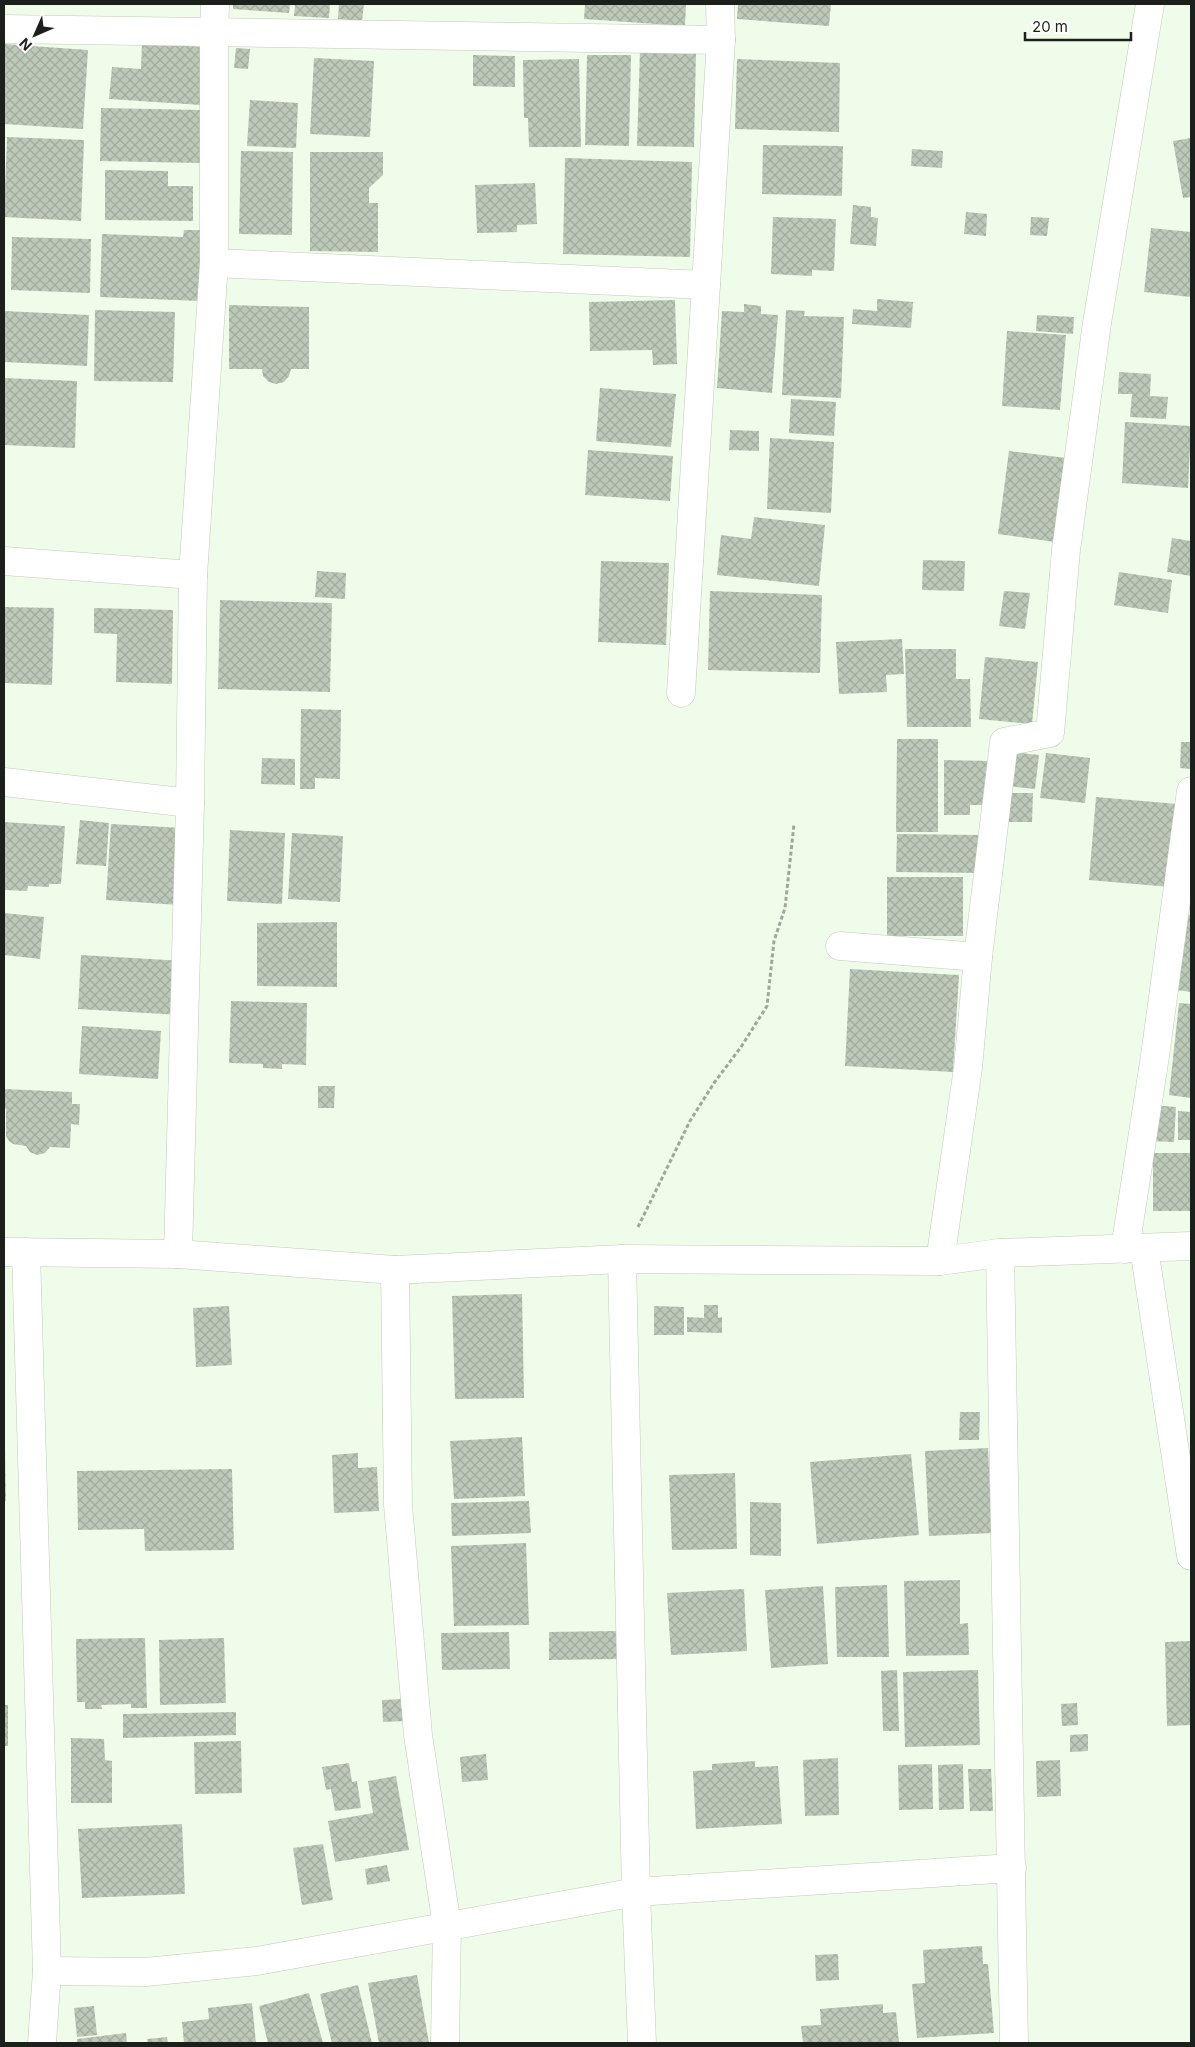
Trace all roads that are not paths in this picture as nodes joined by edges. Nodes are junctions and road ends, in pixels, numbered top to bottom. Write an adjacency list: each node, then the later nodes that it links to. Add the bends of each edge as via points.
1 (215, 4): 5 (street)
2 (720, 4): 6 (street)
3 (1150, 4): 16 (street, via 1093,353 1066,550 1050,734 1004,742)
4 (4, 29): 5 (street)
5 (214, 32): 6 (street); 7 (street)
6 (720, 40): 8 (street)
7 (214, 263): 8 (street); 10 (street)
8 (706, 285): 11 (street)
9 (4, 561): 10 (street)
10 (193, 575): 14 (street)
11 (681, 693)
12 (4, 782): 14 (street)
13 (1191, 791): 18 (street, via 1155,1056)
14 (190, 803): 21 (street)
15 (840, 946): 16 (street)
16 (978, 957): 23 (street, via 968,1068)
17 (1191, 1246): 18 (street)
18 (1134, 1248): 20 (street); 25 (street)
19 (15, 1252): 21 (street); 29 (street)
20 (1000, 1253): 23 (street); 26 (street)
21 (178, 1254): 24 (street)
22 (622, 1259): 23 (street); 24 (street); 27 (street)
23 (940, 1261)
24 (395, 1270): 28 (street, via 398,1505 418,1735)
25 (1191, 1556)
26 (1012, 1868): 27 (street); 33 (street)
27 (636, 1892): 28 (street); 32 (street)
28 (447, 1926): 29 (street, via 257,1961 146,1972); 31 (street)
29 (47, 1971): 30 (street)
30 (42, 2043)
31 (445, 2043)
32 (642, 2043)
33 (1014, 2043)

